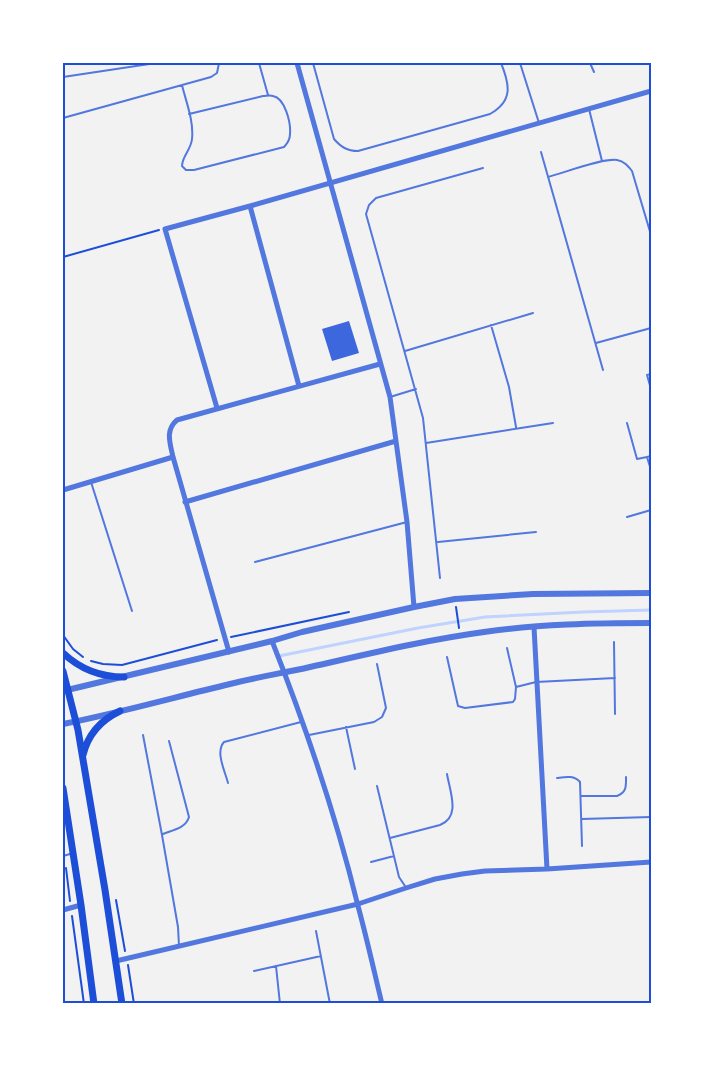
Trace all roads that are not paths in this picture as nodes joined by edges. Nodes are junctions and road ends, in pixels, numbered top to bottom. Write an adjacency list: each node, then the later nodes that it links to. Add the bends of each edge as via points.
1 (156, 63): 9 (lane)
2 (219, 63): 12 (lane, via 217,73 211,77)
3 (259, 63): 14 (lane)
4 (297, 63): 23 (street)
5 (313, 63): 6 (lane, via 334,139 344,148 358,151 497,110 504,103 508,86)
6 (501, 63)
7 (519, 63): 18 (lane)
8 (590, 63): 10 (lane)
9 (141, 64): 11 (lane)
10 (594, 72)
11 (63, 77)
12 (182, 85): 16 (lane); 17 (lane)
13 (651, 91): 15 (street)
14 (269, 96): 16 (lane); 16 (lane, via 285,106 290,134 284,147 194,170 182,166 192,139)
15 (588, 109): 18 (street); 20 (lane)
16 (189, 114)
17 (63, 118)
18 (539, 123): 23 (street)
19 (541, 152): 22 (lane)
20 (602, 161): 22 (lane); 25 (lane, via 616,160 632,171)
21 (483, 168): 30 (lane, via 376,198 369,204 366,219)
22 (548, 177): 29 (lane)
23 (330, 183): 24 (street); 31 (street)
24 (250, 206): 34 (street); 38 (street, via 165,229)
25 (651, 235)
26 (533, 313): 27 (lane)
27 (491, 325): 30 (lane); 41 (lane)
28 (651, 328): 29 (lane)
29 (595, 343): 32 (lane)
30 (405, 351): 35 (lane)
31 (380, 364): 34 (street); 37 (street)
32 (603, 370)
33 (651, 374): 36 (lane, via 647,375)
34 (299, 386): 38 (street)
35 (416, 389): 37 (lane); 43 (lane)
36 (651, 389)
37 (390, 397): 42 (street)
38 (217, 408): 45 (street, via 171,425)
39 (553, 423): 41 (lane)
40 (627, 423): 44 (lane, via 636,459)
41 (516, 428): 43 (lane)
42 (396, 441): 49 (street); 52 (street)
43 (426, 443): 54 (lane)
44 (649, 456): 46 (lane)
45 (173, 457): 47 (street); 49 (street)
46 (651, 470)
47 (91, 482): 48 (street); 59 (lane)
48 (63, 490)
49 (185, 502): 65 (street)
50 (651, 510): 51 (lane)
51 (627, 516)
52 (407, 522): 55 (lane); 58 (street)
53 (536, 532): 54 (lane)
54 (436, 542): 56 (lane)
55 (255, 562)
56 (440, 578)
57 (651, 593): 58 (street, via 513,595 455,599)
58 (414, 607): 62 (street)
59 (132, 611)
60 (651, 623): 61 (street)
61 (534, 627): 70 (street, via 420,642); 73 (street)
62 (272, 641): 65 (street); 70 (street)
63 (614, 642): 72 (lane)
64 (507, 648): 74 (lane)
65 (229, 651): 71 (street)
66 (63, 653): 71 (main road, via 94,672)
67 (447, 657): 74 (lane, via 458,705 465,708 513,702)
68 (377, 664): 81 (lane, via 385,712 374,722)
69 (63, 671): 75 (main road)
70 (284, 673): 76 (street); 79 (street)
71 (124, 677): 75 (street)
72 (615, 678): 73 (lane); 77 (lane)
73 (536, 682): 74 (lane); 104 (street)
74 (516, 687)
75 (66, 691): 78 (main road)
76 (120, 711): 78 (street); 85 (main road, via 93,732)
77 (615, 714)
78 (76, 722): 80 (street); 85 (main road)
79 (302, 722): 83 (street); 90 (lane, via 224,742 220,753)
80 (63, 724)
81 (346, 727): 83 (lane); 86 (lane)
82 (143, 735): 96 (lane)
83 (306, 735): 106 (street)
84 (169, 741): 96 (lane, via 189,817 183,826)
85 (82, 760): 112 (main road)
86 (355, 768)
87 (447, 774): 97 (lane, via 453,809 450,819)
88 (626, 777): 93 (lane, via 622,794)
89 (557, 778): 93 (lane, via 578,779)
90 (228, 783)
91 (377, 786): 97 (lane)
92 (63, 788): 99 (main road)
93 (581, 796): 95 (lane)
94 (651, 817): 95 (lane)
95 (582, 819): 98 (lane)
96 (162, 835): 110 (lane)
97 (390, 838): 101 (lane)
98 (582, 846)
99 (73, 854): 100 (lane); 107 (main road)
100 (64, 856)
101 (394, 856): 102 (lane); 105 (lane)
102 (371, 862)
103 (651, 862): 104 (street)
104 (547, 869): 105 (street, via 462,873)
105 (406, 888): 106 (street)
106 (358, 904): 110 (street); 119 (street)
107 (81, 905): 108 (street); 115 (main road)
108 (63, 910)
109 (316, 931): 111 (lane)
110 (179, 946): 112 (street)
111 (321, 956): 113 (lane); 118 (lane)
112 (116, 962): 116 (main road)
113 (276, 966): 114 (lane); 117 (lane)
114 (254, 971)
115 (94, 1004)
116 (122, 1004)
117 (280, 1004)
118 (330, 1004)
119 (382, 1004)

